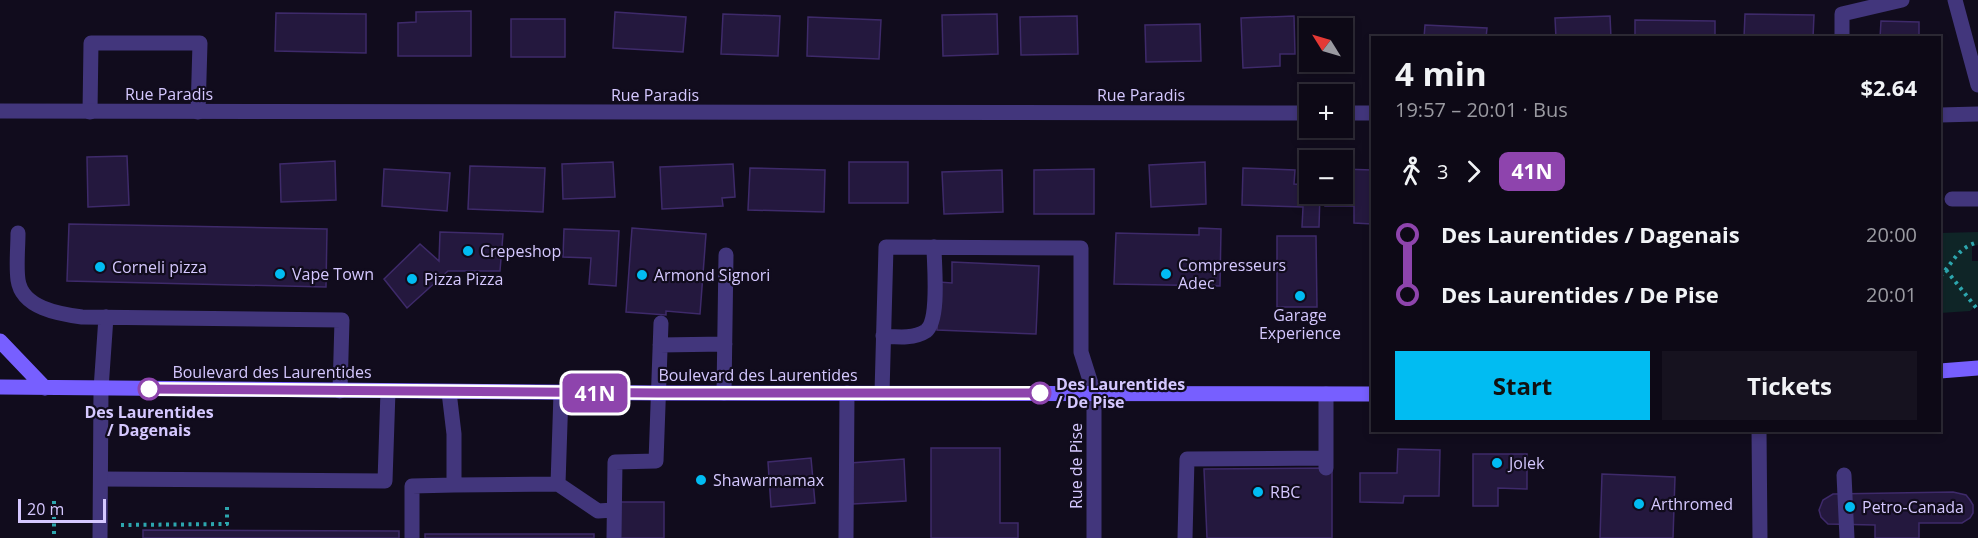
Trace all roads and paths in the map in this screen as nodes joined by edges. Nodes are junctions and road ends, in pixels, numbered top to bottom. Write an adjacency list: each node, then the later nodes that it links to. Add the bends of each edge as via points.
1 (1902, 0): 3 (street, via 1842,14)
2 (1955, 0): 4 (street)
3 (1842, 36)
4 (1978, 85)
5 (0, 111): 6 (street, Rue Paradis)
6 (90, 112): 7 (street, Rue Paradis); 7 (street, via 91,44 200,43)
7 (198, 112): 8 (street, Rue Paradis)
8 (1299, 113)
9 (1353, 113): 10 (street)
10 (1371, 113)
11 (1978, 114): 12 (street)
12 (1941, 115)
13 (1952, 199): 14 (street)
14 (1978, 199)
15 (18, 233): 22 (street, via 18,279 30,300 57,313)
16 (1978, 242): 19 (path, via 1960,251)
17 (934, 247): 24 (street, via 931,325 916,335); 24 (street, via 886,247); 41 (street, Rue de Pise, via 1081,248 1081,352)
18 (726, 255): 26 (street)
19 (1946, 270): 20 (path); 21 (path)
20 (1941, 275)
21 (1978, 310)
22 (106, 317): 32 (street); 33 (street, via 342,320)
23 (661, 323): 27 (street)
24 (884, 336): 40 (street)
25 (0, 341): 31 (main road)
26 (725, 344): 27 (street); 38 (street)
27 (660, 345): 37 (street)
28 (1978, 368): 29 (main road)
29 (1941, 371)
30 (0, 387): 31 (main road, Boulevard des Laurentides)
31 (45, 388): 32 (main road, Boulevard des Laurentides)
32 (101, 389): 33 (main road, Boulevard des Laurentides); 46 (street)
33 (340, 391): 34 (main road, Boulevard des Laurentides)
34 (387, 391): 35 (main road, Boulevard des Laurentides); 46 (street, via 385,481)
35 (449, 392): 36 (main road, Boulevard des Laurentides); 48 (street)
36 (561, 393): 37 (main road, Boulevard des Laurentides); 47 (street)
37 (658, 393): 38 (main road, Boulevard des Laurentides); 50 (street, via 656,461 615,462)
38 (724, 393): 39 (main road, Boulevard des Laurentides)
39 (847, 393): 40 (main road, Boulevard des Laurentides); 57 (street)
40 (882, 393): 41 (main road, Boulevard des Laurentides)
41 (1094, 393): 42 (main road, Boulevard des Laurentides); 58 (street, Rue de Pise)
42 (1326, 394): 43 (main road, Boulevard des Laurentides); 59 (street, via 1326,463 1187,459)
43 (1371, 394)
44 (1759, 432): 60 (street)
45 (1844, 475): 61 (street)
46 (101, 478): 54 (street)
47 (558, 484): 48 (street); 50 (street, via 598,511)
48 (454, 485): 55 (street, via 412,486)
49 (54, 501): 53 (path)
50 (614, 510): 56 (street)
51 (129, 524): 52 (path)
52 (227, 524)
53 (54, 538)
54 (100, 538)
55 (412, 538)
56 (614, 538)
57 (846, 538)
58 (1094, 538)
59 (1185, 538)
60 (1760, 538)
61 (1847, 538)

